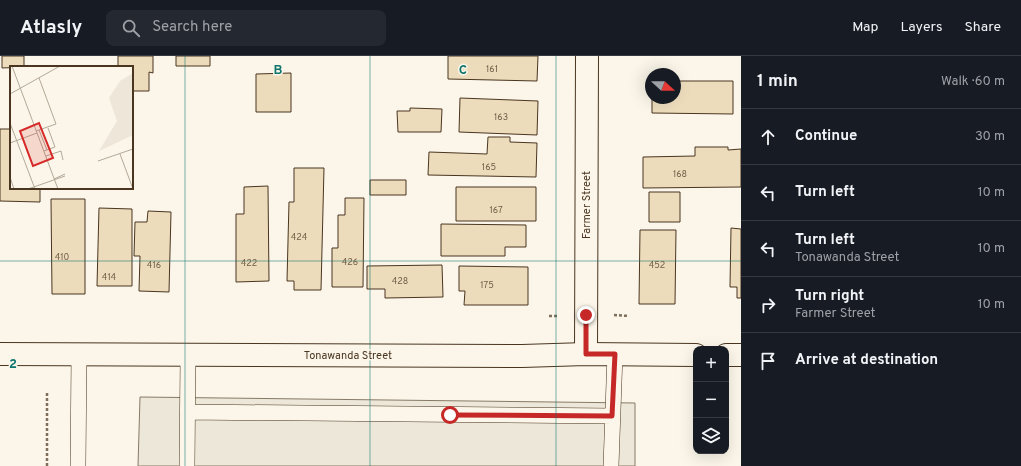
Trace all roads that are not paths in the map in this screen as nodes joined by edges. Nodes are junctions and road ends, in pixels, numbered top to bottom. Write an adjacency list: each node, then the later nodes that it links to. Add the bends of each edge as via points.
1 (587, 56): 3 (street, Farmer Street)
2 (0, 354): 5 (street, Tonawanda Street)
3 (586, 354): 4 (street, Tonawanda Street); 9 (street, Tonawanda Street)
4 (615, 354): 6 (street, Tonawanda Street); 11 (lane)
5 (79, 355): 9 (street, Tonawanda Street); 12 (lane)
6 (693, 355)
7 (729, 355): 8 (street)
8 (741, 355)
9 (188, 356): 10 (lane)
10 (188, 412): 11 (lane); 13 (lane)
11 (612, 416): 14 (lane)
12 (78, 466)
13 (187, 466)
14 (611, 466)

